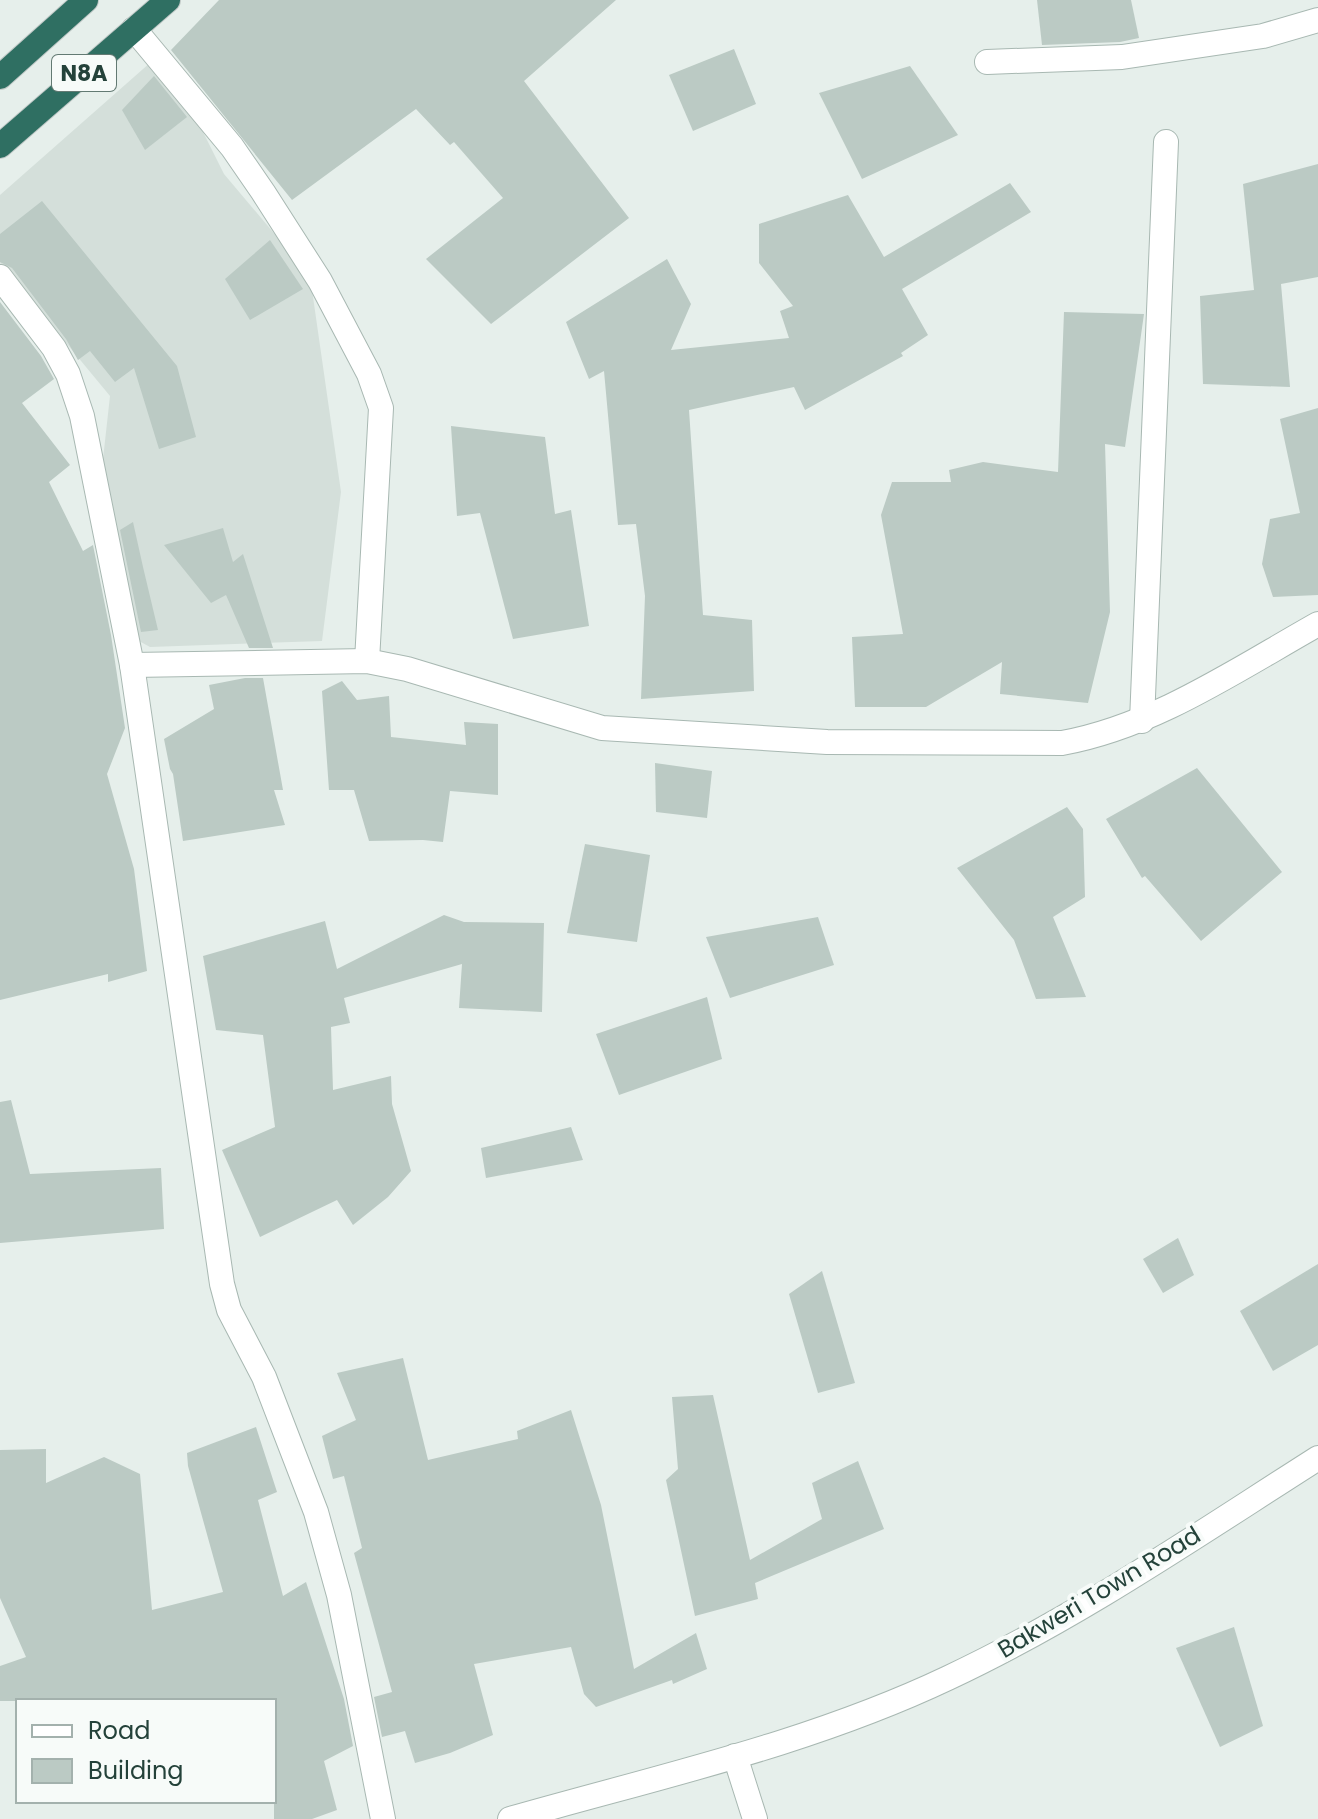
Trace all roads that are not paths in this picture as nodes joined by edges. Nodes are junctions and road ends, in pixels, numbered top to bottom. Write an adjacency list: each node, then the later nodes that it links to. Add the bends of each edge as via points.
1 (86, 0): 6 (highway, N8A)
2 (168, 0): 4 (highway, N8A)
3 (1318, 20): 5 (street, via 1263,36 1122,57)
4 (134, 29): 8 (highway, N8A); 11 (street, via 232,147 320,281 369,374 381,408)
5 (987, 62)
6 (0, 77)
7 (1166, 142): 13 (street)
8 (0, 146)
9 (0, 277): 12 (street, via 68,374 82,416)
10 (1318, 624): 13 (street)
11 (367, 661): 12 (street); 13 (street, via 602,728 827,742 1062,743)
12 (132, 665): 16 (street, via 229,1310 264,1377 316,1512 339,1595)
13 (1142, 721)
14 (1318, 1458): 15 (street, Bakweri Town Road, via 1057,1624 918,1691)
15 (735, 1756): 17 (street, Bakweri Town Road); 18 (street)
16 (383, 1819)
17 (510, 1819)
18 (755, 1819)

